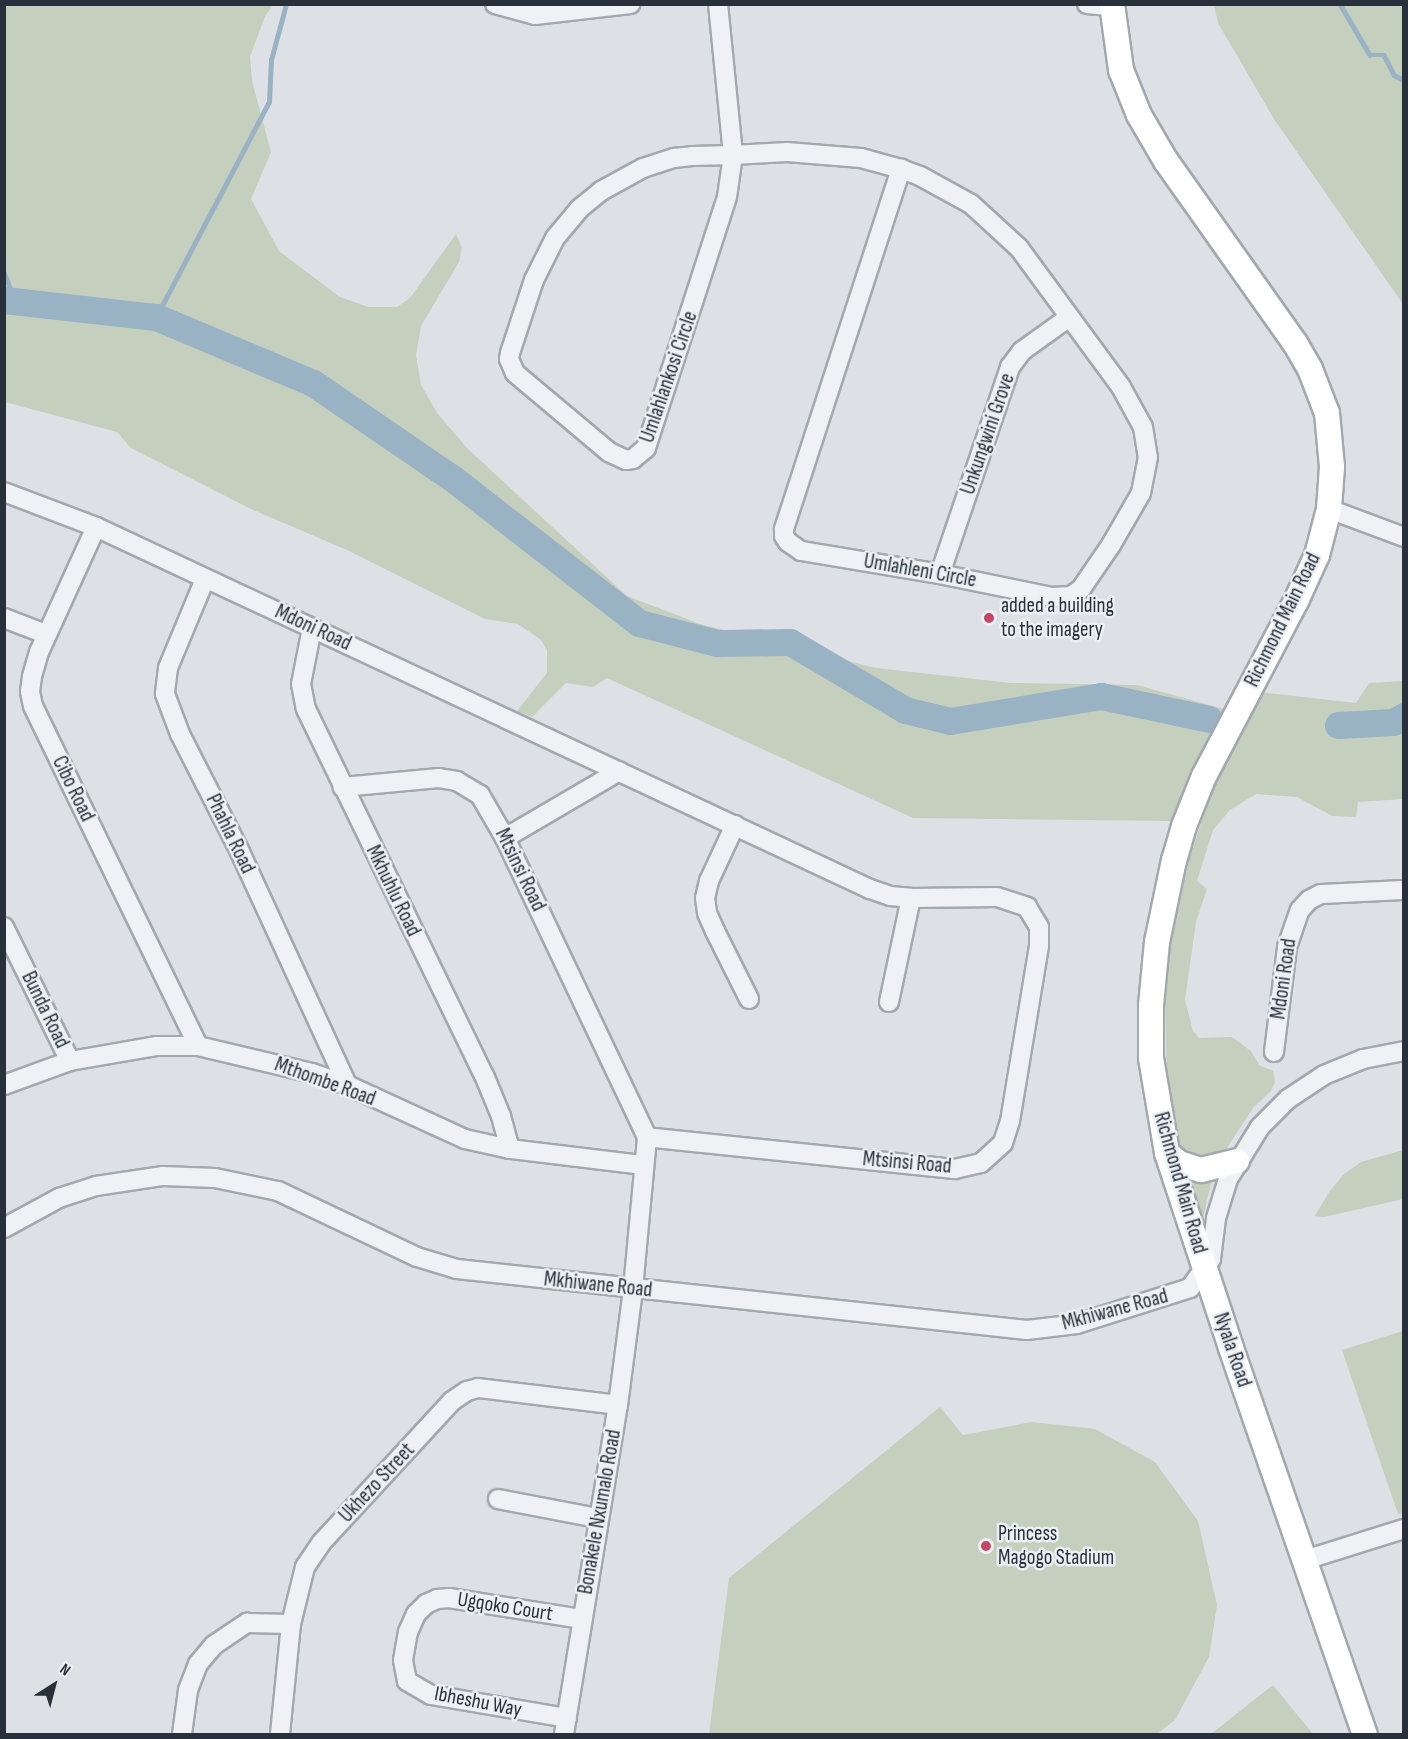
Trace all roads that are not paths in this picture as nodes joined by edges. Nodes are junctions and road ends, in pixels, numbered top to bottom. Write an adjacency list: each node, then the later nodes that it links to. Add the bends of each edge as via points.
1 (495, 4): 2 (street, via 535,15)
2 (630, 4)
3 (718, 4): 6 (street, Umlahlankosi Circle)
4 (1087, 4): 5 (street)
5 (1112, 5): 10 (main road, Richmond Main Road, via 1121,69 1146,126 1191,198 1285,328 1320,392 1331,440)
6 (732, 155): 6 (street, Umlahlankosi Circle, via 723,217 646,448 633,459 618,458 524,383 512,366 510,353 534,280 565,225 601,191 658,162); 7 (street, Umlahleni Circle, via 786,152 841,156)
7 (901, 169): 8 (street, Umlahleni Circle, via 953,192 991,220 1019,248); 13 (street, Umlahleni Circle, via 784,536 801,550)
8 (1068, 318): 13 (street, Unkungwini Grove, via 1022,351 1011,367); 13 (street, Umlahleni Circle, via 1121,387 1143,427 1148,446 1147,467 1134,508 1081,589 1066,598)
9 (4, 492): 11 (street, Mdoni Road)
10 (1329, 509): 12 (street); 35 (main road, Richmond Main Road, via 1312,567 1204,776 1174,860 1157,942 1151,1006 1151,1058)
11 (96, 527): 14 (street, Mdoni Road); 17 (street, Cibo Road)
12 (1404, 537)
13 (940, 574)
14 (205, 579): 16 (street, Mdoni Road); 32 (street, Phahla Road, via 168,668 165,694 180,734 240,852)
15 (4, 618): 17 (street)
16 (312, 628): 18 (street, Mdoni Road); 19 (street, Mkhuhlu Road, via 302,698)
17 (46, 634): 27 (street, Cibo Road, via 32,676 33,706)
18 (619, 771): 20 (street, Mtsinsi Road); 21 (street)
19 (342, 787): 21 (street, Mtsinsi Road, via 439,778 457,781 480,795); 34 (street, Mkhuhlu Road, via 484,1075)
20 (735, 825): 23 (street, Mtsinsi Road, via 870,890); 25 (street, via 705,898 714,931)
21 (505, 838): 33 (street, Mtsinsi Road)
22 (1404, 890): 29 (street, Mdoni Road, via 1321,894 1300,910 1287,947)
23 (911, 898): 26 (street); 33 (street, Mtsinsi Road, via 1014,900 1027,907 1039,927 1010,1121 997,1152 981,1163 955,1169)
24 (4, 927): 30 (street, Bunda Road)
25 (749, 999)
26 (889, 1002)
27 (198, 1046): 30 (street, Mthombe Road, via 156,1046); 32 (street, Mthombe Road)
28 (1404, 1051): 36 (street, via 1353,1062 1306,1086 1273,1112)
29 (1274, 1052)
30 (70, 1061): 31 (street, Mthombe Road)
31 (4, 1085)
32 (347, 1085): 34 (street, Mthombe Road, via 465,1139)
33 (647, 1137): 37 (street)
34 (510, 1149): 37 (street, Mthombe Road)
35 (1167, 1153): 36 (main road, via 1179,1163 1201,1170); 39 (main road, Richmond Main Road)
36 (1237, 1161): 39 (street, via 1221,1198 1211,1258)
37 (643, 1165): 40 (street)
38 (4, 1228): 40 (street, Mkhiwane Road, via 59,1198 96,1185 163,1176 215,1178 278,1191 417,1257 457,1269)
39 (1205, 1271): 40 (street, Mkhiwane Road, via 1190,1288 1175,1294 1077,1324 1027,1330); 45 (main road, Nyala Road)
40 (633, 1289): 41 (street, Bonakele Nxumalo Road)
41 (618, 1405): 43 (street, Bonakele Nxumalo Road); 47 (street, Ukhezo Street, via 478,1388 460,1395 313,1554 304,1567)
42 (498, 1499): 43 (street)
43 (598, 1518): 46 (street, Bonakele Nxumalo Road)
44 (1404, 1529): 45 (street)
45 (1305, 1560): 52 (main road, Nyala Road)
46 (582, 1619): 48 (street, Ugqoko Court, via 437,1599 416,1614); 49 (street, Bonakele Nxumalo Road)
47 (291, 1624): 50 (street, via 247,1623 214,1645 198,1664 188,1690); 51 (street, Ukhezo Street)
48 (408, 1632): 49 (street, Ibheshu Way, via 403,1660 407,1681 418,1690)
49 (566, 1726)
50 (182, 1734)
51 (280, 1734)
52 (1365, 1734)

